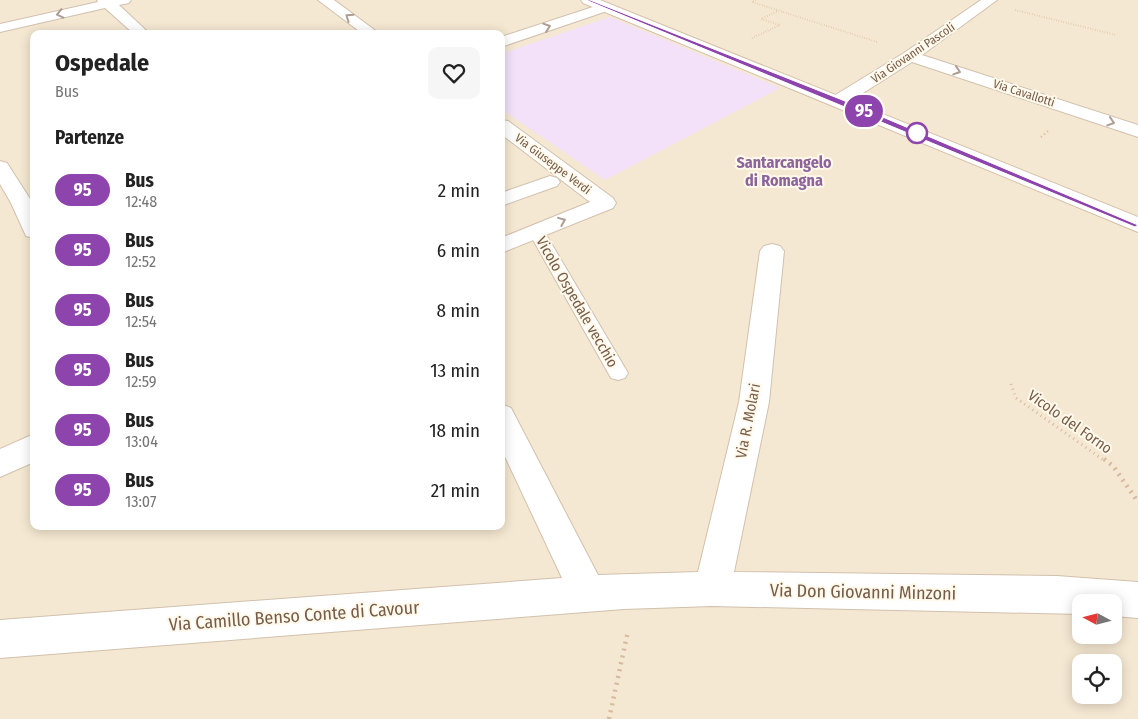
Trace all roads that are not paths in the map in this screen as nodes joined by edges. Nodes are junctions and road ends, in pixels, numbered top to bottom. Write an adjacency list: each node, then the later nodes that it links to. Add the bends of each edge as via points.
1 (124, 0): 4 (street)
2 (325, 0): 9 (street, one-way to 2)
3 (588, 0): 6 (street)
4 (106, 2): 7 (street, one-way to 7); 8 (street)
5 (988, 2): 11 (street, Via Giovanni Pascoli)
6 (605, 7): 10 (street, one-way to 6); 12 (street)
7 (0, 28)
8 (138, 30)
9 (367, 30)
10 (505, 41)
11 (912, 55): 12 (street, Via Giovanni Pascoli); 14 (street, Via Cavallotti, one-way to 14)
12 (838, 101): 19 (street)
13 (505, 128): 20 (street, Via Giuseppe Verdi, one-way to 13, via 605,203)
14 (1138, 131)
15 (0, 167): 18 (street)
16 (550, 182): 17 (street)
17 (505, 199)
18 (28, 201)
19 (1138, 225)
20 (536, 231): 21 (street); 23 (lane, Vicolo Ospedale vecchio)
21 (505, 244)
22 (772, 251): 27 (street, Via R. Molari, via 754,402)
23 (618, 373)
24 (505, 424): 28 (street)
25 (30, 449): 26 (street)
26 (0, 464)
27 (712, 589): 28 (street, Via Don Giovanni Minzoni); 29 (street, Via Don Giovanni Minzoni, via 1057,594)
28 (588, 594): 30 (street, Via Camillo Benso Conte di Cavour)
29 (1138, 600)
30 (0, 639)

